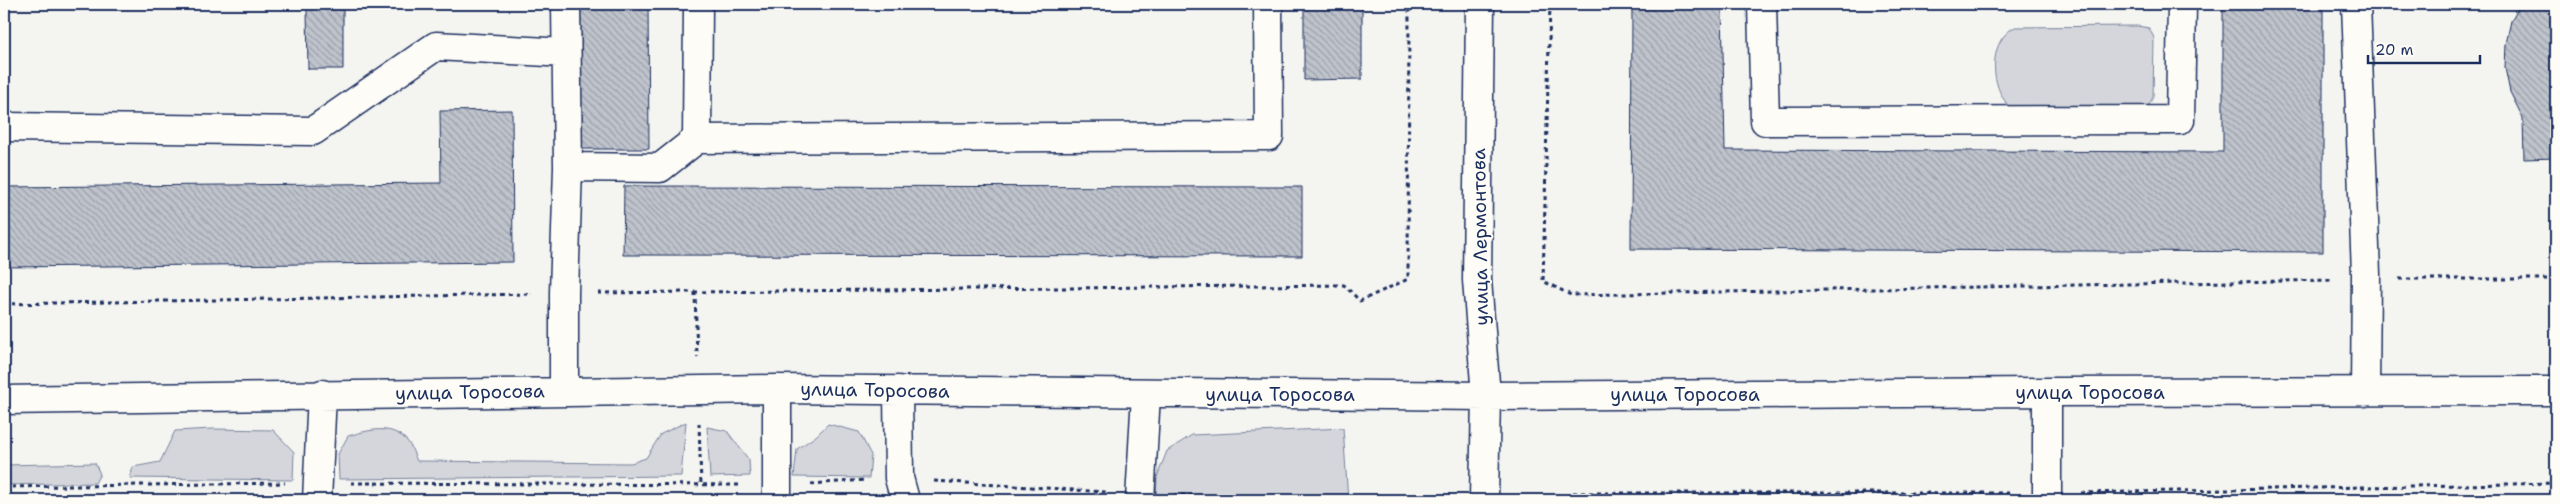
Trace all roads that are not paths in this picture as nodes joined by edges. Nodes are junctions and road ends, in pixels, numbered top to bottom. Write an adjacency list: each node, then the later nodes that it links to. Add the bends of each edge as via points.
1 (566, 4): 8 (street)
2 (698, 4): 10 (street)
3 (1268, 4): 10 (street, via 1270,136)
4 (1480, 4): 20 (street, улица Лермонтова, via 1476,280)
5 (1762, 4): 6 (street, via 1765,121 2180,120)
6 (2182, 4)
7 (2356, 4): 16 (street, via 2366,279)
8 (566, 53): 9 (street, via 436,46 313,131); 11 (street)
9 (4, 127)
10 (697, 138): 11 (street, via 660,168)
11 (568, 167): 14 (street)
12 (777, 389): 13 (street, улица Торосова); 14 (street, улица Торосова); 24 (street)
13 (898, 390): 19 (street, улица Торосова); 22 (street)
14 (564, 391): 18 (street, улица Торосова)
15 (2047, 392): 16 (street, улица Торосова); 20 (street, улица Торосова); 27 (street)
16 (2365, 392): 17 (street, улица Торосова)
17 (2556, 392)
18 (322, 394): 21 (street, улица Торосова); 23 (street)
19 (1146, 394): 20 (street, улица Торосова); 25 (street)
20 (1486, 396): 26 (street, улица Лермонтова)
21 (4, 400)
22 (902, 489)
23 (317, 492)
24 (776, 493)
25 (1140, 497)
26 (1484, 500)
27 (2047, 500)

